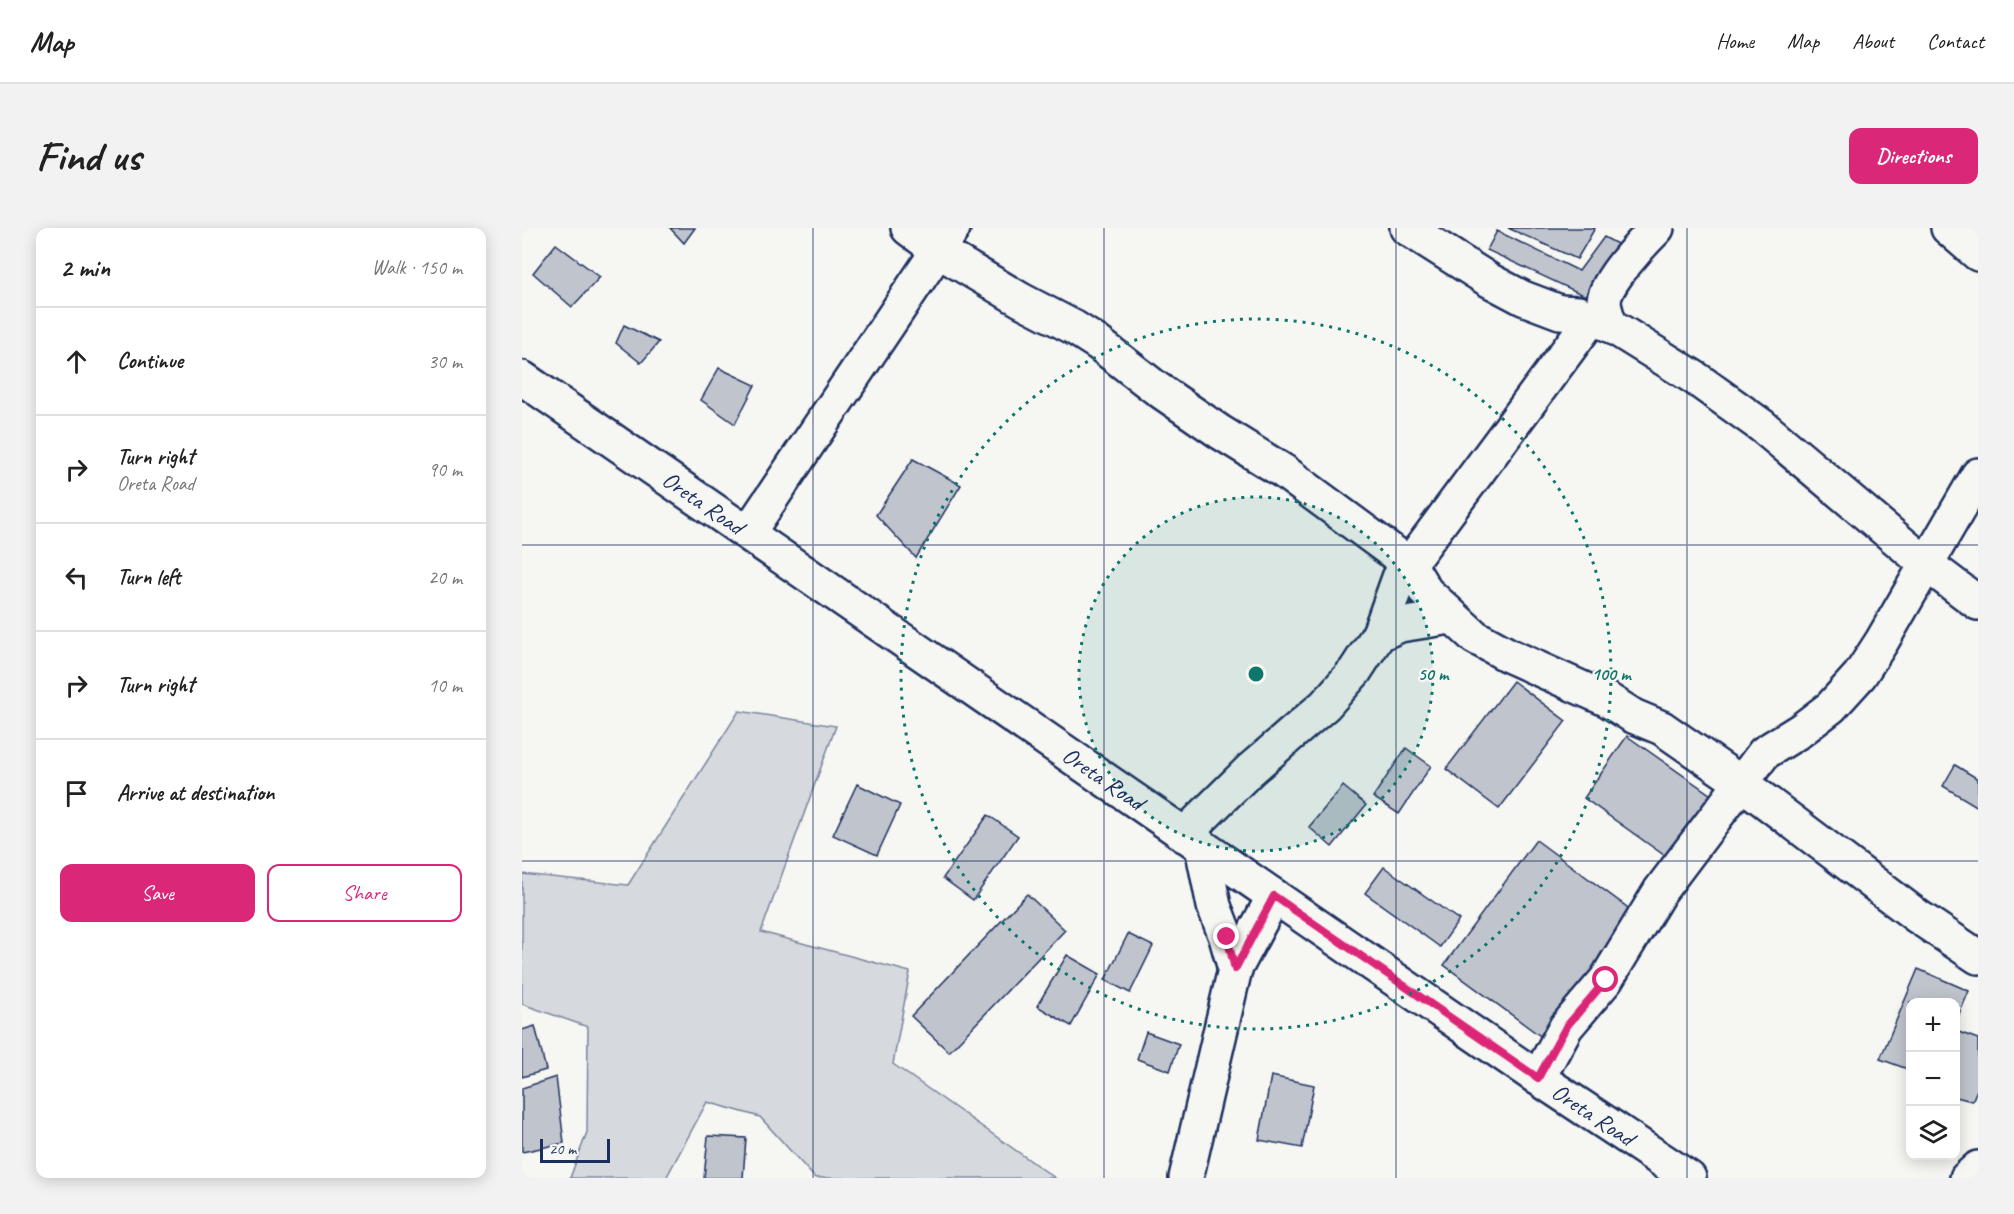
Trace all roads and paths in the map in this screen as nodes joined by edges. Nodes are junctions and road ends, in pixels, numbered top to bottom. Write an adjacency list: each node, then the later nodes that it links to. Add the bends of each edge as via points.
1 (908, 228): 5 (street)
2 (1407, 228): 7 (street, via 1522,298 1560,312)
3 (1657, 228): 7 (street, via 1622,268)
4 (1948, 228): 6 (street)
5 (945, 239): 10 (street); 12 (street, via 1020,300 1098,343 1156,388 1283,471)
6 (1978, 254)
7 (1596, 314): 11 (street, via 1762,426); 12 (street)
8 (522, 378): 10 (street, Oreta Road)
9 (1978, 475): 11 (street)
10 (748, 533): 17 (street, Oreta Road)
11 (1925, 563): 13 (street); 16 (street, via 1860,675 1831,707 1764,753)
12 (1409, 564): 14 (street, via 1426,592); 15 (street, via 1399,578)
13 (1978, 603)
14 (1451, 617): 15 (street, via 1400,625); 16 (street, via 1475,637 1508,655 1662,728)
15 (1379, 634): 17 (street, via 1355,671 1325,705 1250,770)
16 (1740, 782): 19 (street, via 1917,916); 21 (street, via 1660,891 1606,980 1566,1027)
17 (1193, 841): 18 (street, Oreta Road); 20 (street)
18 (1274, 896): 20 (street); 21 (street, Oreta Road)
19 (1978, 957)
20 (1235, 969): 23 (street)
21 (1538, 1078): 24 (street, Oreta Road)
22 (1978, 1168): 25 (street)
23 (1186, 1178)
24 (1689, 1178)
25 (1967, 1178)

